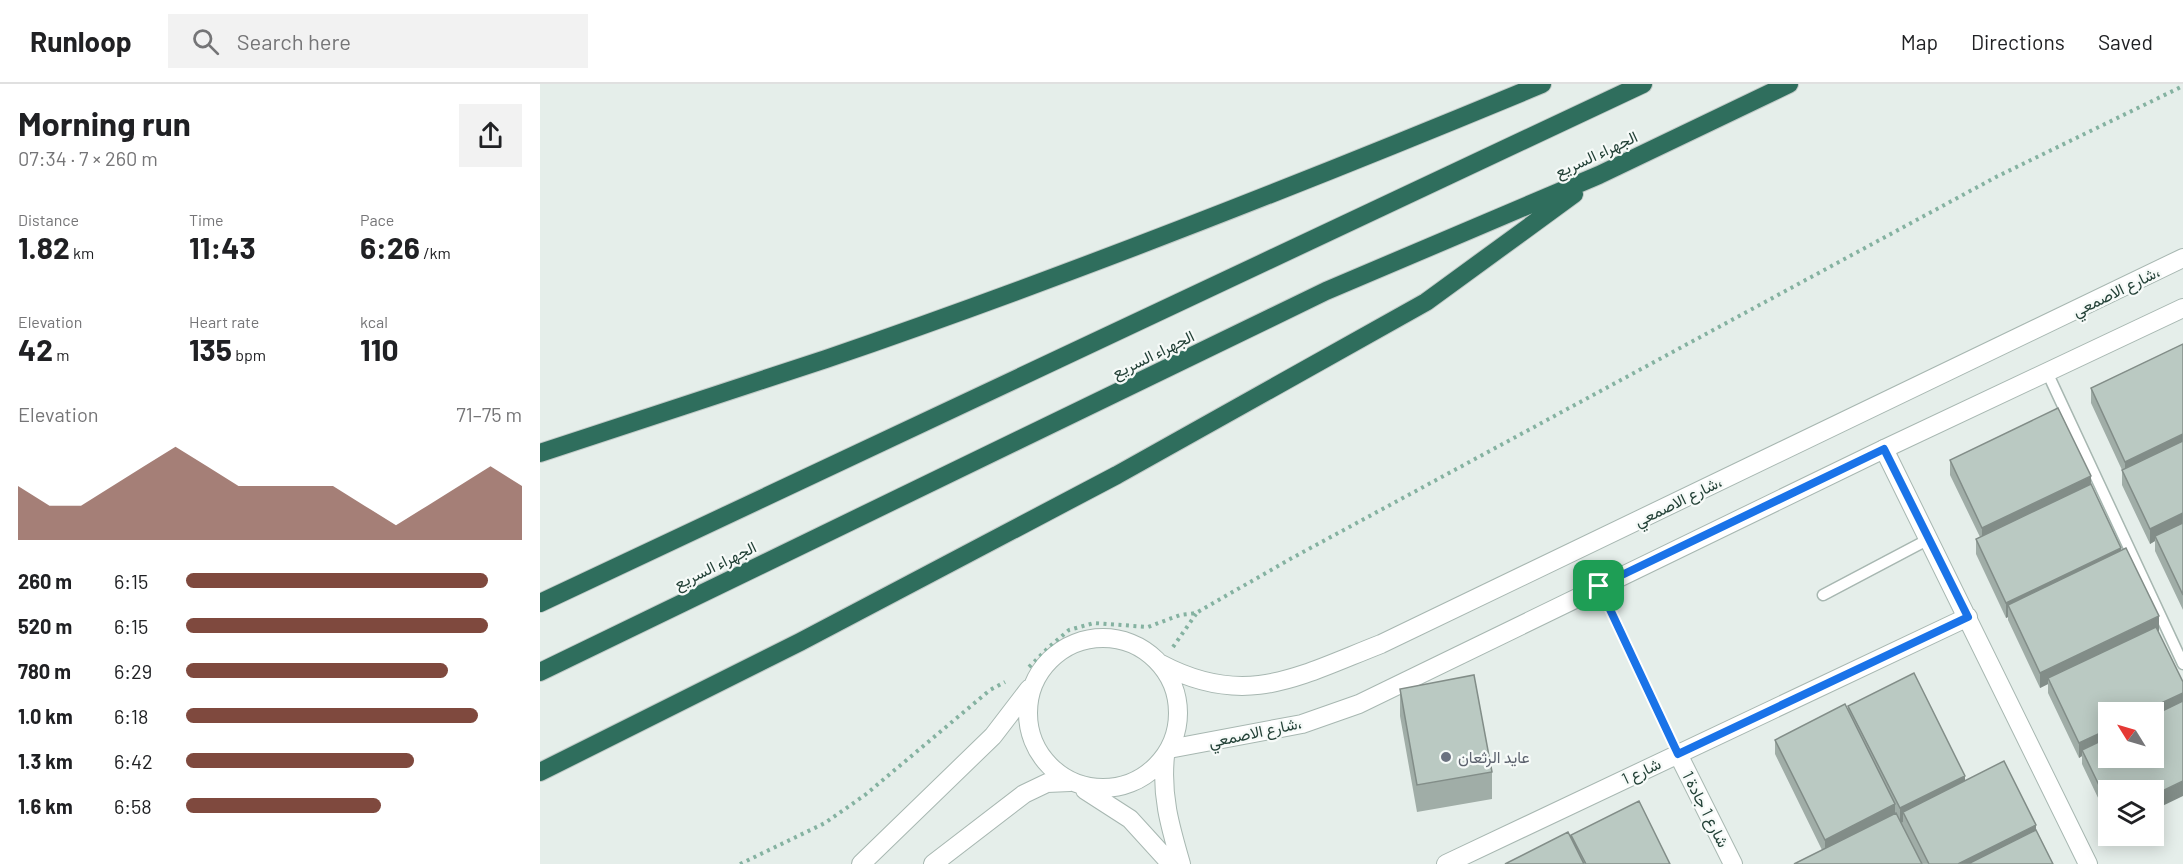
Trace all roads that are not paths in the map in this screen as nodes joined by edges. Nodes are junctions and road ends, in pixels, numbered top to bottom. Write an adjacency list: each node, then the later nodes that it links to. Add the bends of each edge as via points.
1 (1542, 84): 9 (highway, via 1077,268 827,358)
2 (1643, 84): 12 (highway)
3 (1789, 84): 4 (highway, الجهراء السريع)
4 (1599, 175): 16 (highway, الجهراء السريع, via 1326,291); 20 (highway, via 1416,308 1117,475 801,642)
5 (2183, 258): 14 (street, شارع الاصمعي،, via 1381,644 1291,679 1251,687 1200,682)
6 (2183, 308): 7 (street, شارع الاصمعي،)
7 (2047, 372): 8 (street, شارع الاصمعي،); 15 (lane)
8 (1884, 449): 10 (street); 18 (street, شارع الاصمعي،, via 1359,704 1302,724)
9 (540, 453)
10 (1929, 539): 11 (lane); 13 (street)
11 (1823, 595)
12 (540, 603)
13 (1968, 617): 19 (street, شارع 1); 28 (street)
14 (1161, 664): 17 (street, via 1141,648 1118,639 1092,638 1068,646); 18 (street, via 1175,690 1178,720)
15 (2183, 664)
16 (540, 672)
17 (1028, 678): 21 (street, via 1029,729 1037,750 1051,769); 22 (street, via 993,736)
18 (1167, 753): 21 (street, via 1148,774 1125,786 1100,789); 25 (street, via 1162,781)
19 (1678, 754): 26 (street, شارع 1); 27 (street, شارع 1 جادة 1)
20 (540, 772)
21 (1073, 783): 23 (street, via 1047,783 1024,794); 24 (street, via 1130,819)
22 (861, 864)
23 (933, 864)
24 (1171, 864)
25 (1181, 864)
26 (1446, 864)
27 (1733, 864)
28 (2088, 864)

